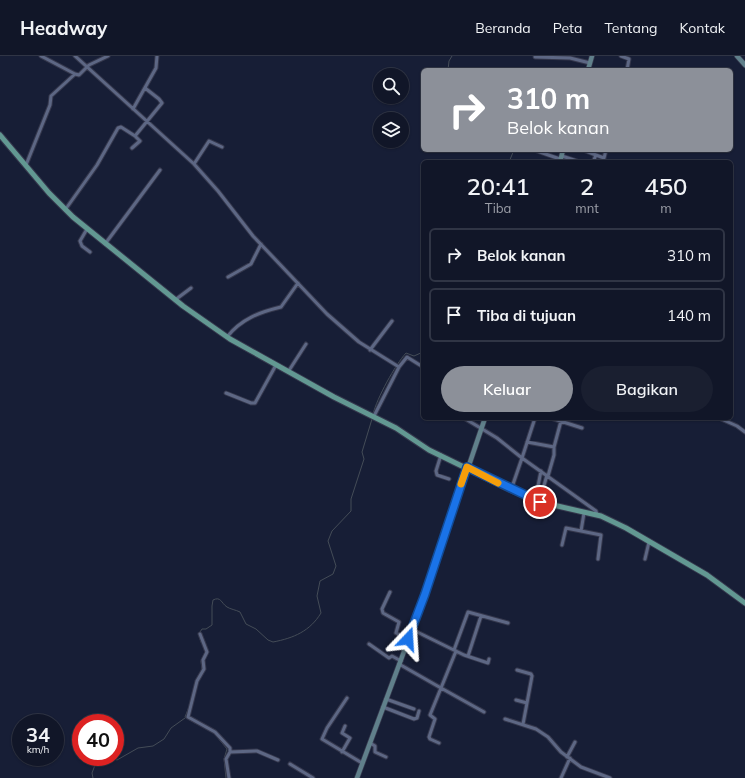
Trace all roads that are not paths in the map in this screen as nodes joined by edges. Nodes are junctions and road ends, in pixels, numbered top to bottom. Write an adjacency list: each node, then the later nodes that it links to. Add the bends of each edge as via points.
1 (41, 56): 15 (street)
2 (76, 56): 12 (street)
3 (108, 56): 12 (street)
4 (157, 56): 16 (street, via 156,68)
5 (592, 56): 10 (street)
6 (621, 56): 14 (street, via 629,60)
7 (737, 56): 11 (street)
8 (535, 57): 9 (street)
9 (570, 57): 10 (street)
10 (590, 63): 13 (street)
11 (745, 65)
12 (87, 68): 15 (street, via 79,75); 17 (street)
13 (589, 68)
14 (627, 68)
15 (74, 74): 30 (street, via 52,96)
16 (145, 88): 17 (street); 18 (street, via 162,102)
17 (133, 109): 18 (street)
18 (148, 122): 20 (street); 29 (street)
19 (0, 135): 30 (main road)
20 (136, 136): 22 (street, via 140,141); 32 (street, via 118,128)
21 (222, 147): 29 (street, via 209,142)
22 (132, 148)
23 (540, 152): 27 (street)
24 (588, 152): 26 (street)
25 (606, 152): 26 (street, via 604,158)
26 (596, 155): 28 (street)
27 (561, 159)
28 (594, 160)
29 (194, 164): 35 (street)
30 (26, 165): 32 (main road)
31 (160, 170): 34 (street)
32 (65, 210): 33 (main road)
33 (87, 229): 34 (main road); 36 (street, via 80,241)
34 (105, 244): 40 (main road)
35 (261, 244): 37 (street, via 251,264); 38 (street)
36 (90, 252)
37 (228, 277)
38 (298, 283): 42 (street, via 281,307 257,314 235,328); 44 (street, via 328,314)
39 (191, 288): 40 (street)
40 (175, 300): 42 (main road)
41 (392, 321): 44 (street)
42 (227, 337): 45 (main road)
43 (306, 344): 48 (street)
44 (370, 350): 47 (street)
45 (276, 365): 48 (main road); 49 (street, via 255,403)
46 (421, 366): 47 (street, via 407,356)
47 (399, 367): 50 (street)
48 (288, 372): 50 (main road)
49 (226, 393)
50 (374, 416): 62 (main road)
51 (467, 420): 57 (street)
52 (484, 420): 57 (street)
53 (534, 420): 60 (street)
54 (557, 420): 56 (street)
55 (724, 420): 59 (street)
56 (563, 422): 58 (street); 61 (street)
57 (481, 428): 63 (street); 64 (street)
58 (582, 428)
59 (745, 432)
60 (527, 442): 61 (street); 63 (street)
61 (554, 447): 66 (street)
62 (441, 455): 64 (main road); 67 (street, via 437,475)
63 (522, 458): 65 (street); 68 (street)
64 (467, 467): 68 (main road); 80 (street)
65 (541, 471): 66 (street); 66 (street, via 538,486 543,489)
66 (548, 475): 70 (street, via 596,511)
67 (449, 479)
68 (511, 490): 69 (main road, via 540,502)
69 (584, 513): 70 (main road); 71 (street)
70 (597, 516): 72 (main road, via 626,528)
71 (581, 531): 73 (street, via 566,528); 74 (street, via 601,535)
72 (649, 542): 75 (street); 77 (main road, via 707,575)
73 (562, 545)
74 (598, 558)
75 (645, 559)
76 (390, 592): 82 (street, via 382,609 383,613 399,622 396,633)
77 (745, 603)
78 (481, 616): 79 (street); 84 (street, via 467,613); 85 (street)
79 (508, 623)
80 (411, 629): 82 (street); 84 (street)
81 (200, 634): 104 (street, via 207,652 188,717 215,732 230,748)
82 (408, 639): 87 (street)
83 (369, 644): 87 (street, via 389,658 392,656)
84 (455, 650): 85 (street); 89 (street)
85 (468, 656): 86 (street, via 488,664)
86 (490, 659)
87 (400, 662): 89 (street); 91 (street)
88 (517, 670): 93 (street, via 532,676)
89 (440, 688): 97 (street); 103 (street, via 431,710 430,715 435,719 429,737)
90 (347, 698): 105 (street, via 322,738)
91 (386, 699): 94 (street); 95 (street)
92 (516, 700): 93 (street)
93 (527, 703): 99 (street)
94 (383, 708): 96 (street, via 414,719 417,718); 102 (street)
95 (414, 709)
96 (419, 711)
97 (484, 712)
98 (505, 720): 99 (street)
99 (523, 724): 107 (street, via 548,736 557,749)
100 (345, 726): 105 (street, via 342,732 350,738)
101 (575, 742): 107 (street)
102 (370, 743): 106 (street, via 375,746 375,752); 109 (street)
103 (439, 743)
104 (230, 752): 108 (street, via 255,751); 111 (street, via 226,758)
105 (342, 752): 109 (street)
106 (386, 757)
107 (569, 757): 114 (street); 115 (street, via 583,768)
108 (278, 760)
109 (362, 763): 113 (street)
110 (290, 764): 112 (street)
111 (229, 778)
112 (313, 778)
113 (357, 778)
114 (561, 778)
115 (610, 778)

